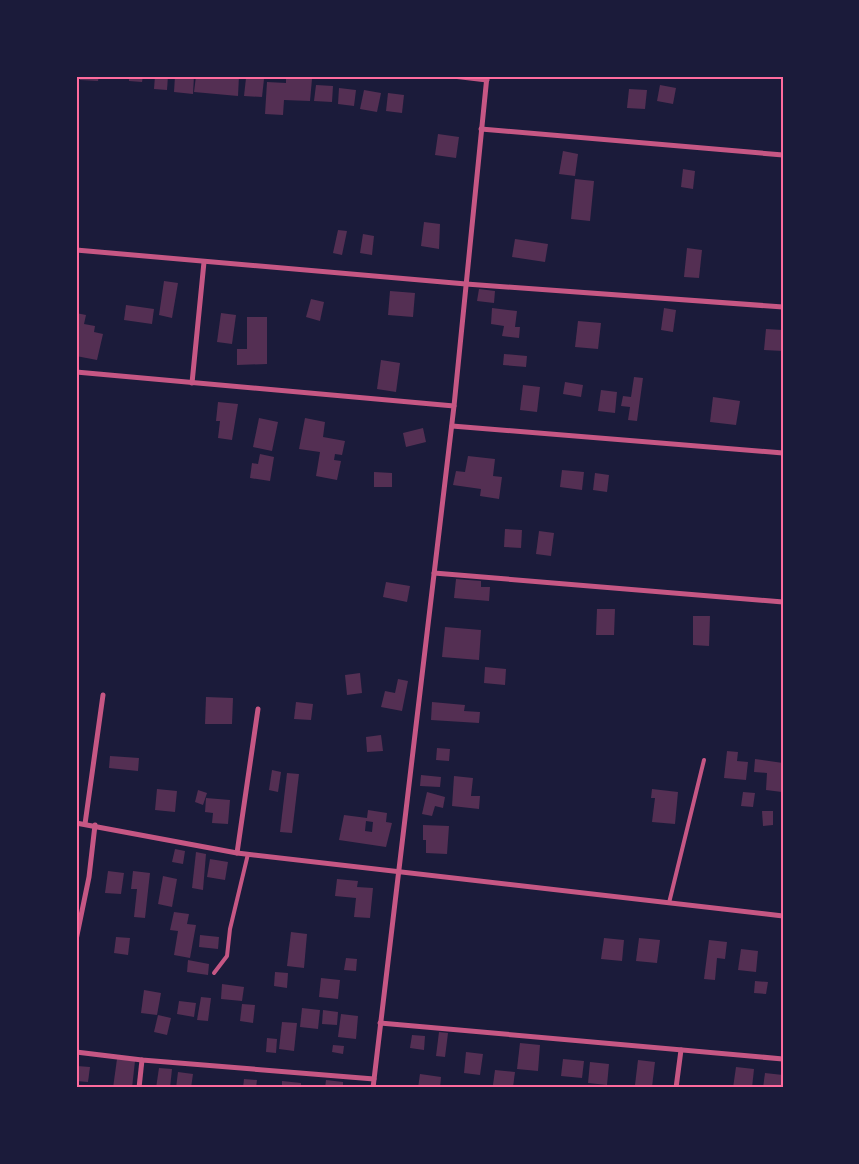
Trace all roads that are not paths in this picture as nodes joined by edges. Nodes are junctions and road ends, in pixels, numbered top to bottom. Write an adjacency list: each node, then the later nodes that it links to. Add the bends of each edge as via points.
1 (453, 76): 2 (street)
2 (487, 78): 3 (street)
3 (481, 129): 4 (street); 7 (street)
4 (783, 155)
5 (76, 250): 6 (street)
6 (204, 262): 7 (street); 10 (street)
7 (466, 284): 8 (street); 11 (street)
8 (783, 307)
9 (76, 372): 10 (street)
10 (192, 383): 11 (street)
11 (454, 406): 12 (street)
12 (452, 426): 13 (street); 14 (street)
13 (783, 453)
14 (434, 573): 15 (street); 24 (street)
15 (783, 602)
16 (103, 695): 20 (street)
17 (258, 709): 22 (street)
18 (704, 760): 25 (lane)
19 (76, 823): 20 (street)
20 (85, 824): 21 (street)
21 (95, 825): 22 (street); 27 (street, via 89,877)
22 (237, 852): 23 (street)
23 (248, 854): 24 (street); 28 (lane, via 230,929 227,956)
24 (398, 872): 25 (street); 29 (street)
25 (669, 903): 26 (street)
26 (783, 916)
27 (76, 940)
28 (214, 973)
29 (380, 1023): 30 (street); 34 (street)
30 (681, 1050): 32 (street); 37 (street)
31 (76, 1052): 33 (street)
32 (783, 1059)
33 (142, 1060): 34 (street); 35 (street)
34 (374, 1080): 36 (street)
35 (139, 1088)
36 (373, 1088)
37 (676, 1088)

